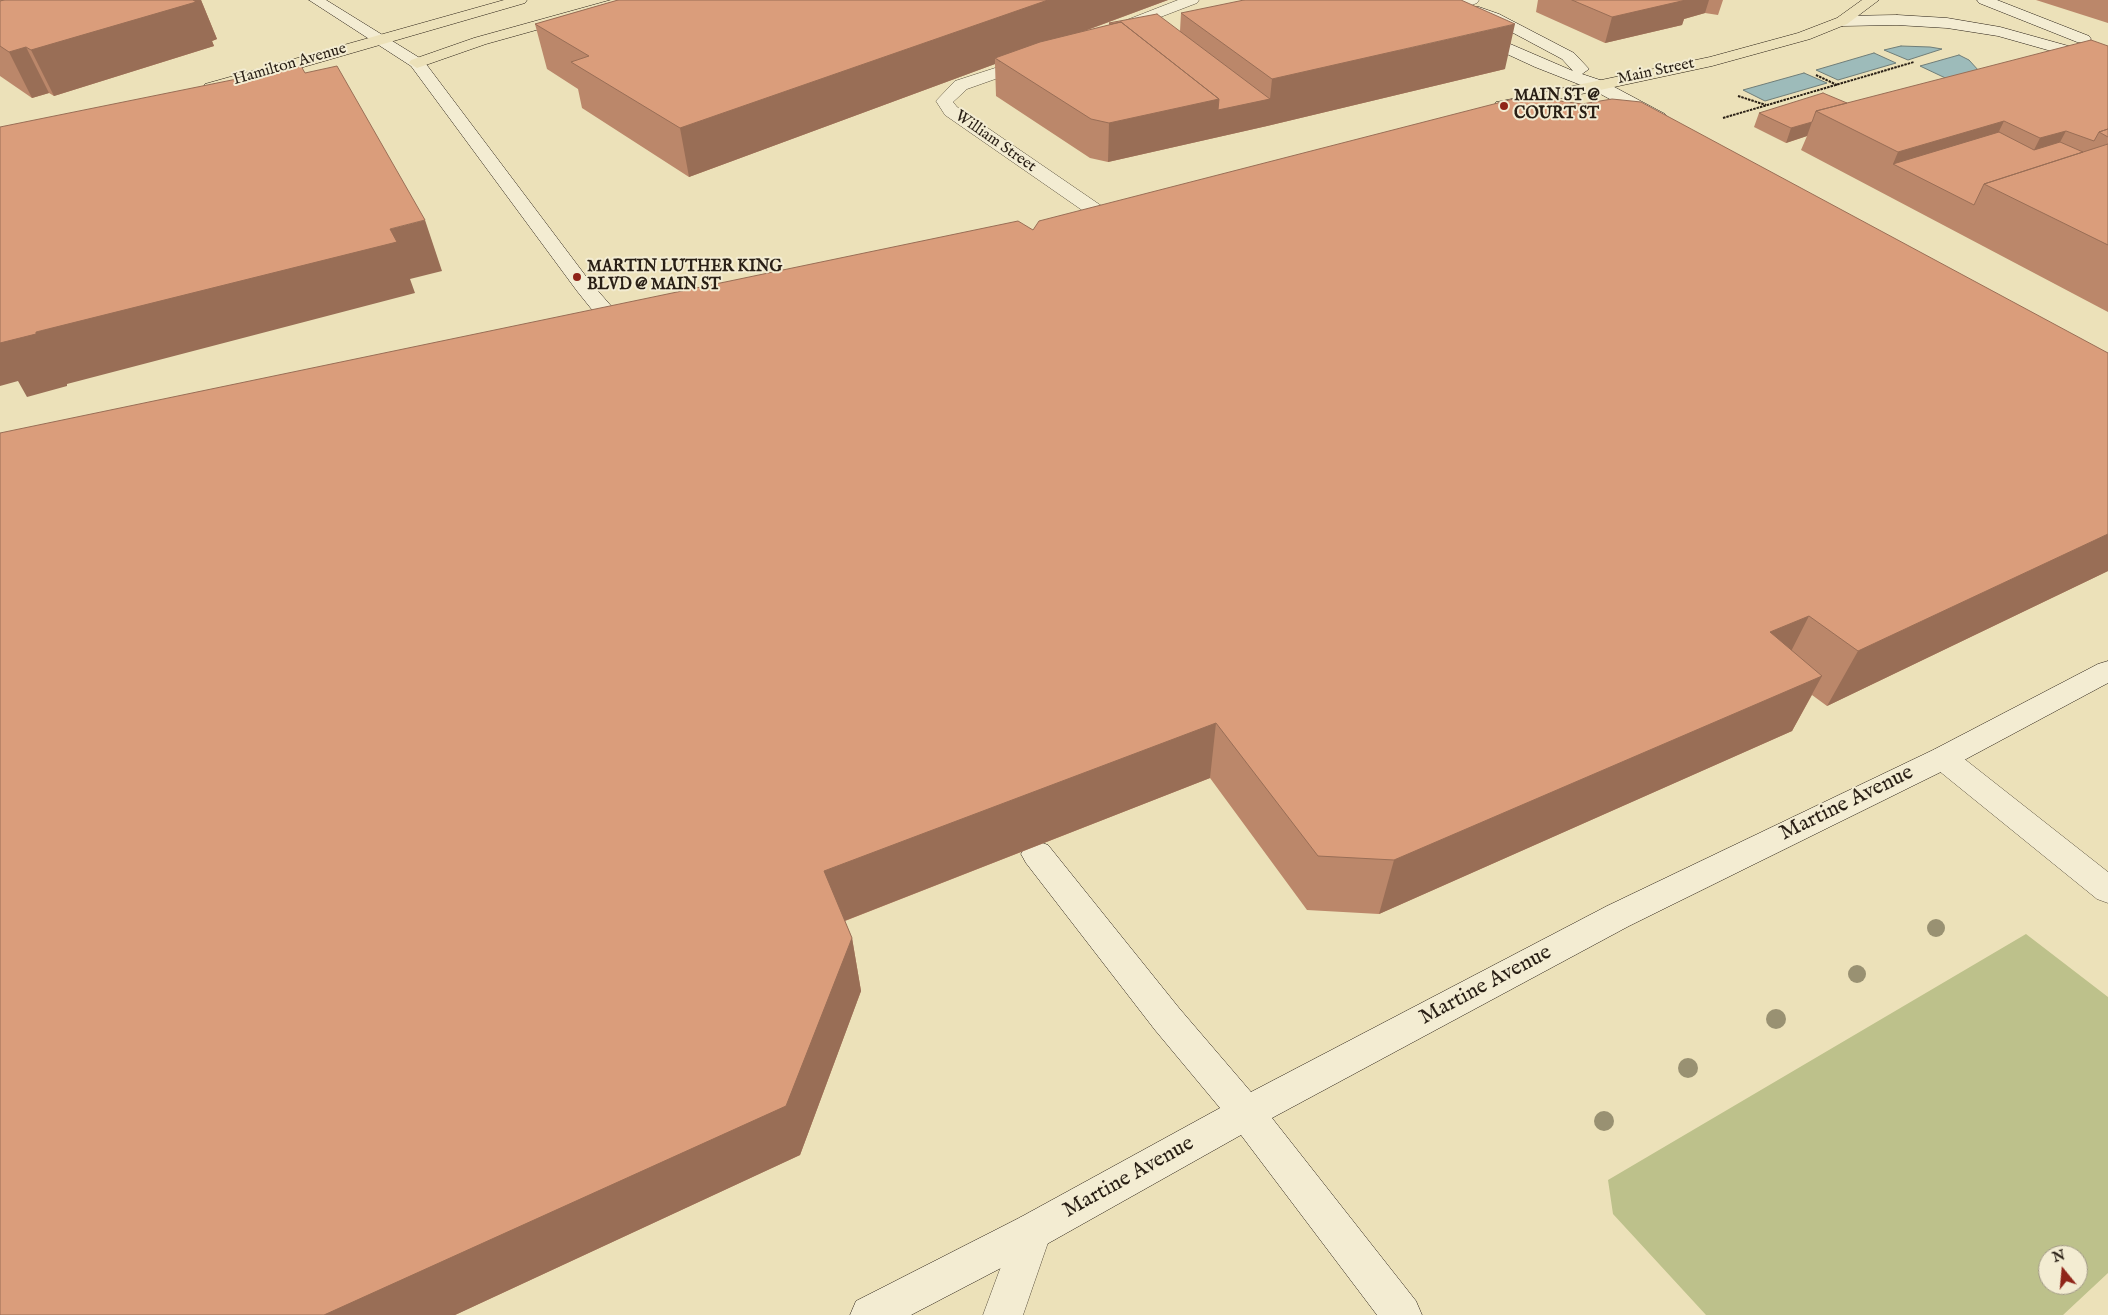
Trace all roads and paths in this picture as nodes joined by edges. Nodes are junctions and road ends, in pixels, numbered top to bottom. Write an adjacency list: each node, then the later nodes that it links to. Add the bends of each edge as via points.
1 (316, 0): 12 (main road)
2 (520, 0): 12 (main road, Hamilton Avenue)
3 (628, 0): 17 (main road, via 480,41)
4 (1192, 0): 11 (main road)
5 (1425, 0): 9 (main road)
6 (1472, 0): 9 (main road)
7 (1872, 0): 10 (main road, Main Street)
8 (1984, 0): 13 (main road)
9 (1448, 9): 19 (main road, via 1494,17 1568,56); 19 (main road, via 1446,16 1460,28 1541,64)
10 (1842, 22): 16 (main road, via 1897,20 1947,23 2000,32); 19 (main road, Main Street, via 1712,61)
11 (1108, 32)
12 (379, 40): 17 (main road); 21 (main road, Hamilton Avenue)
13 (2108, 49)
14 (1043, 57): 28 (main road, William Street, via 961,85 944,101 946,106)
15 (1916, 62): 20 (path)
16 (2108, 62)
17 (417, 63): 30 (main road, via 584,287)
18 (1814, 74): 20 (path)
19 (1597, 84): 24 (main road, Main Street); 26 (main road)
20 (1838, 85): 23 (path)
21 (193, 94)
22 (1735, 95): 23 (path)
23 (1767, 105): 25 (path)
24 (1485, 110)
25 (1723, 118)
26 (1672, 126)
27 (1118, 208): 28 (main road)
28 (1099, 213): 29 (main road)
29 (1080, 218)
30 (636, 348)
31 (2108, 671): 32 (main road, Martine Avenue)
32 (1942, 758): 34 (main road); 35 (main road, Martine Avenue, via 1618,916)
33 (1037, 854): 35 (main road)
34 (2108, 890)
35 (1246, 1113): 36 (main road, Martine Avenue); 39 (main road)
36 (1033, 1231): 37 (main road, Martine Avenue); 38 (main road)
37 (870, 1315)
38 (1003, 1315)
39 (1402, 1315)

